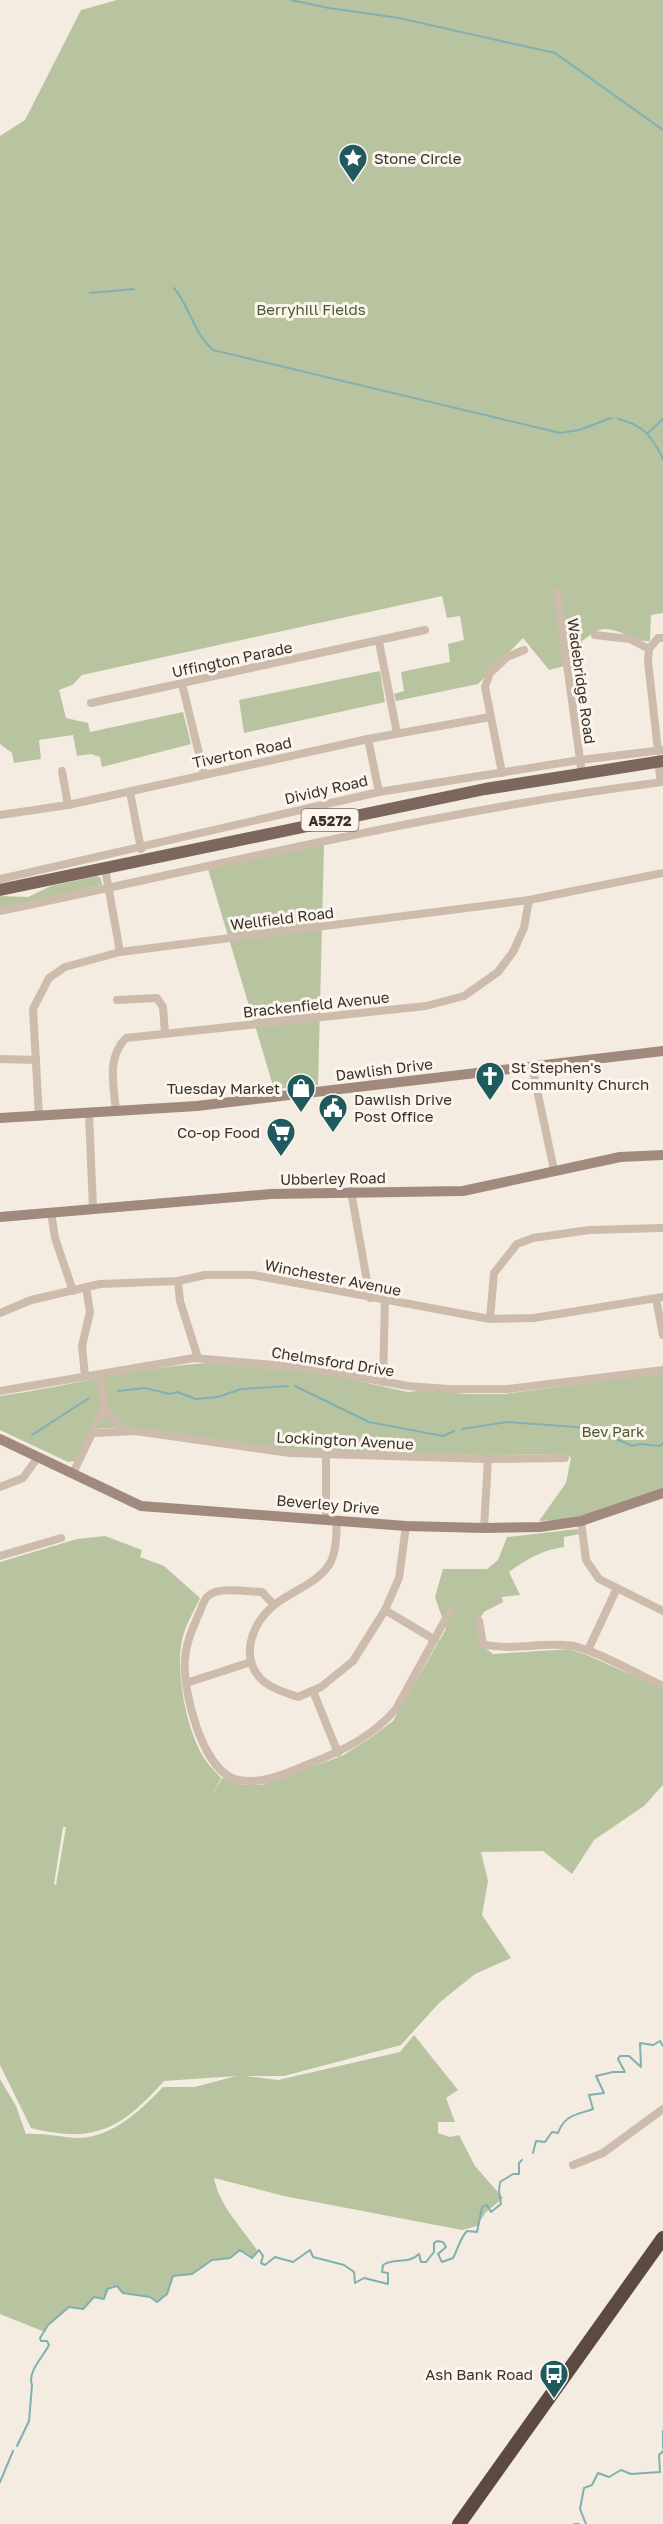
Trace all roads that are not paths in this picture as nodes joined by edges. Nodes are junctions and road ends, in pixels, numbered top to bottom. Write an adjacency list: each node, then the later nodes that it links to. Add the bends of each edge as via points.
1 (557, 592): 14 (street, Wadebridge Road)
2 (425, 630): 5 (street, Uffington Parade)
3 (595, 635): 6 (street, via 630,639)
4 (663, 638): 6 (street)
5 (379, 642): 8 (street, Uffington Parade); 11 (street)
6 (649, 649): 13 (street)
7 (524, 650): 10 (street, via 507,657 490,673 485,687)
8 (182, 684): 9 (street, Uffington Parade); 17 (street)
9 (91, 703)
10 (490, 717): 11 (street, Tiverton Road); 16 (street)
11 (397, 733): 12 (street, Tiverton Road)
12 (368, 739): 17 (street, Tiverton Road); 21 (street)
13 (661, 756): 14 (street, Dividy Road); 18 (main road, Dividy Road / A5272); 19 (street)
14 (580, 760): 16 (street, Dividy Road); 18 (street, Wadebridge Road)
15 (62, 771): 22 (street)
16 (502, 773): 21 (street, Dividy Road)
17 (204, 774): 20 (street, Tiverton Road)
18 (582, 774): 25 (main road, Dividy Road / A5272, via 485,789)
19 (662, 782): 28 (street, via 505,804)
20 (129, 792): 22 (street, Tiverton Road); 24 (street)
21 (378, 792): 24 (street, Dividy Road)
22 (68, 805): 23 (street, Tiverton Road)
23 (0, 814)
24 (141, 849): 27 (street, Dividy Road)
25 (105, 868): 28 (street); 29 (main road, Dividy Road / A5272)
26 (663, 873): 30 (street, Wellfield Road)
27 (0, 879)
28 (109, 888): 31 (street); 32 (street)
29 (0, 890)
30 (529, 900): 32 (street, Wellfield Road); 34 (street, Brackenfield Avenue, via 525,928 513,952 498,972 464,996 426,1006)
31 (0, 911)
32 (120, 952): 37 (street, Wellfield Road, via 76,962 49,978 33,1010)
33 (117, 1000): 34 (street, via 157,998 163,1007)
34 (165, 1033): 39 (street, Brackenfield Avenue, via 126,1038 118,1046 112,1061)
35 (663, 1051): 38 (street, Dawlish Drive)
36 (0, 1059): 37 (street)
37 (36, 1060): 41 (street, Wellfield Road)
38 (532, 1066): 39 (street, Dawlish Drive, via 208,1105); 44 (street)
39 (116, 1112): 40 (street, Dawlish Drive)
40 (89, 1114): 41 (street, Dawlish Drive); 46 (street)
41 (39, 1117): 42 (street, Dawlish Drive)
42 (0, 1118)
43 (663, 1155): 44 (street, Ubberley Road, via 620,1156)
44 (554, 1170): 45 (street, Ubberley Road, via 463,1191)
45 (351, 1191): 46 (street, Ubberley Road); 53 (street)
46 (93, 1208): 47 (street, Ubberley Road)
47 (51, 1212): 48 (street, Ubberley Road); 52 (street, via 55,1238)
48 (0, 1217)
49 (663, 1228): 57 (street, via 589,1230 517,1244 494,1273)
50 (178, 1281): 51 (street, Winchester Avenue); 53 (street, Winchester Avenue, via 206,1275 253,1275); 59 (street, via 180,1301)
51 (86, 1287): 52 (street, Winchester Avenue); 62 (street, via 90,1312 82,1346)
52 (73, 1290): 56 (street, Winchester Avenue, via 31,1300)
53 (370, 1298): 55 (street, Winchester Avenue)
54 (660, 1298): 57 (street, Winchester Avenue, via 534,1318); 58 (street)
55 (385, 1301): 57 (street, Winchester Avenue); 63 (street)
56 (0, 1313)
57 (490, 1319)
58 (663, 1335)
59 (198, 1358): 61 (street, Chelmsford Drive); 63 (street, Chelmsford Drive, via 309,1368)
60 (663, 1370): 63 (street, Chelmsford Drive, via 508,1389 448,1389)
61 (100, 1374): 62 (street, Chelmsford Drive); 65 (street)
62 (85, 1376): 64 (street, Chelmsford Drive)
63 (382, 1382)
64 (0, 1391)
65 (104, 1408): 66 (street); 67 (street)
66 (125, 1431): 67 (street, Lockington Avenue); 69 (street, Lockington Avenue, via 290,1453)
67 (94, 1433): 73 (street)
68 (0, 1439): 70 (street, Beverley Drive)
69 (326, 1454): 71 (street, Lockington Avenue); 76 (street)
70 (38, 1457): 73 (street, Beverley Drive); 74 (street, via 24,1478)
71 (488, 1458): 72 (street, Lockington Avenue); 79 (street)
72 (565, 1458)
73 (73, 1473): 76 (street, Beverley Drive, via 141,1506)
74 (0, 1486)
75 (663, 1493): 77 (street, Beverley Drive)
76 (332, 1519): 78 (street, Beverley Drive); 83 (street, via 330,1563 311,1582)
77 (581, 1521): 79 (street, Beverley Drive, via 540,1527); 82 (street, via 586,1560 599,1579)
78 (406, 1526): 79 (street, Beverley Drive); 84 (street, via 399,1578)
79 (484, 1528)
80 (61, 1538): 81 (street)
81 (0, 1556)
82 (617, 1588): 86 (street); 89 (street)
83 (274, 1605): 90 (street, via 259,1620 249,1646); 91 (street, via 262,1592 214,1592 207,1597 188,1640 184,1661)
84 (384, 1610): 88 (street); 93 (street, via 353,1661)
85 (450, 1611): 88 (street)
86 (663, 1611)
87 (479, 1621): 89 (street, via 483,1644 568,1645)
88 (435, 1640): 94 (street, via 390,1716)
89 (588, 1650): 92 (street)
90 (251, 1662): 91 (street); 93 (street, via 261,1679 280,1690 298,1697)
91 (186, 1683): 94 (street, via 207,1756 222,1773 261,1782)
92 (663, 1686)
93 (313, 1691): 94 (street)
94 (338, 1753)
95 (663, 2109): 96 (street, via 603,2153)
96 (573, 2165)
97 (663, 2238): 98 (highway)
98 (459, 2524)

